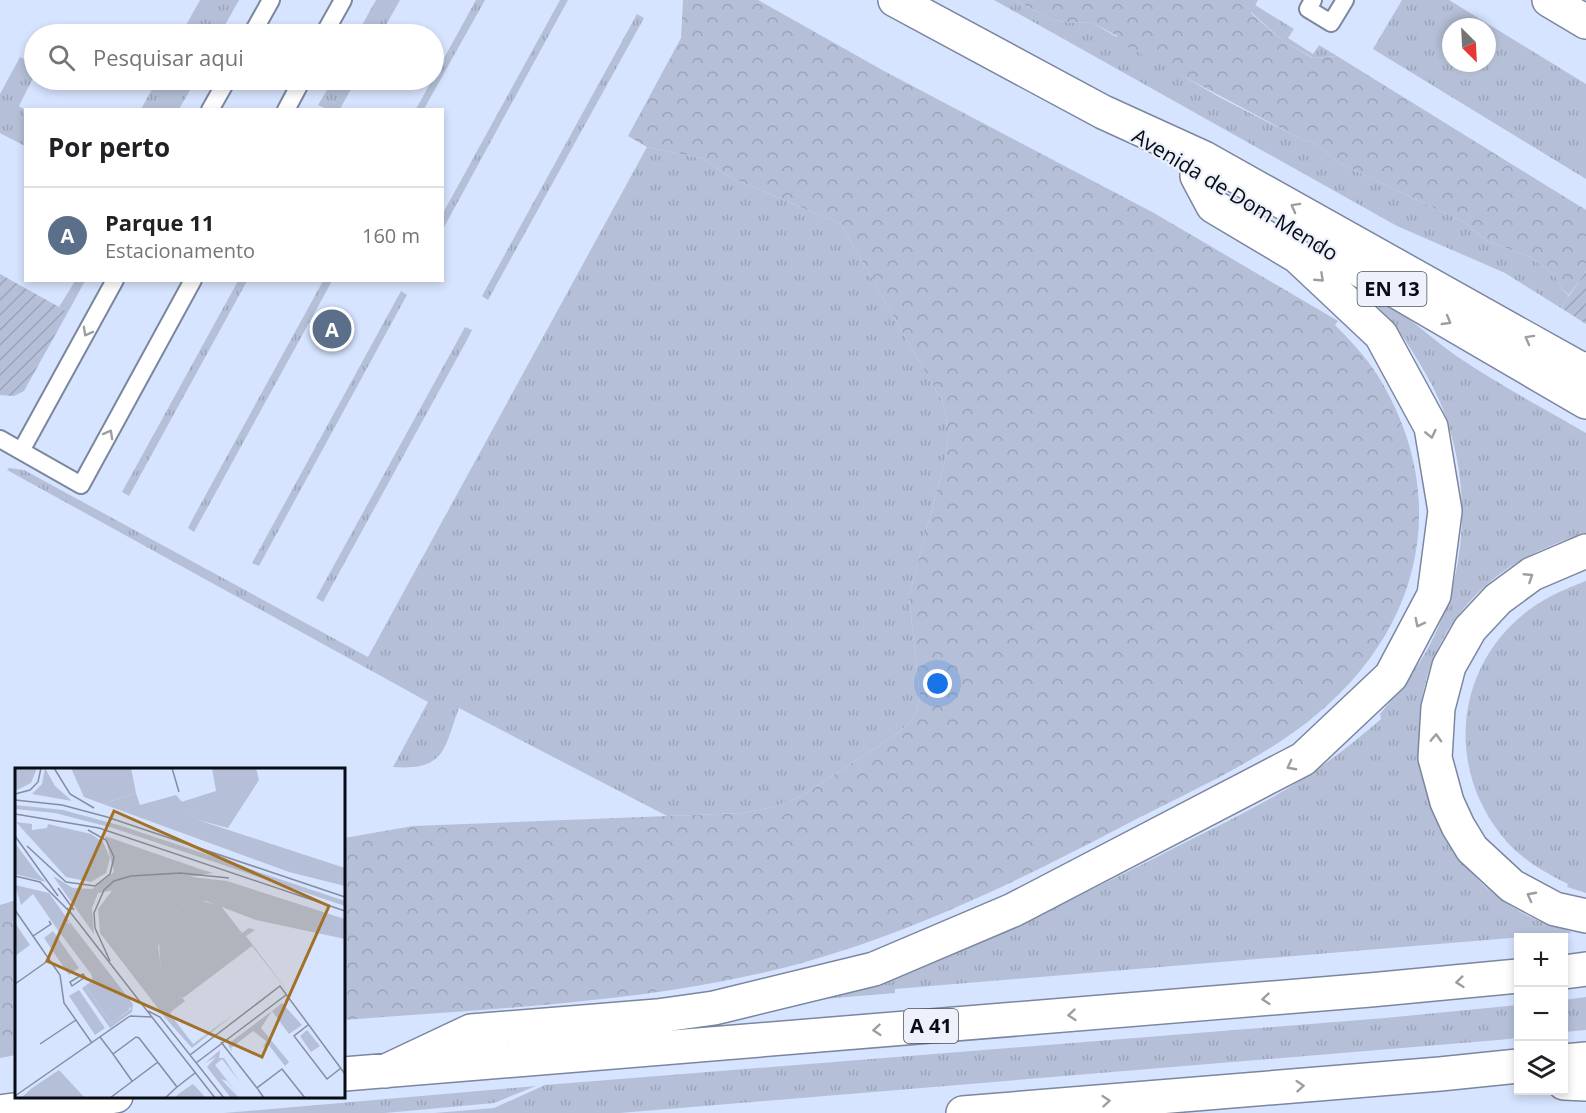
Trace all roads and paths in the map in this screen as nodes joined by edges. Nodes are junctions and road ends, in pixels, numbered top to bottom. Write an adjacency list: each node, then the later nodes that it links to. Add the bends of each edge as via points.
1 (271, 0): 7 (lane)
2 (895, 0): 6 (main road, Avenida de Dom Mendo / EN 13)
3 (1313, 0): 4 (lane, via 1308,9 1331,23)
4 (1345, 0)
5 (338, 2): 8 (lane)
6 (939, 13): 13 (main road, Avenida de Dom Mendo / EN 13)
7 (258, 24)
8 (328, 24)
9 (221, 90): 11 (lane)
10 (297, 90): 12 (lane)
11 (211, 108)
12 (287, 108)
13 (1103, 112): 14 (main road, Avenida de Dom Mendo / EN 13); 17 (main road, Avenida de Dom Mendo / EN 13, one-way to 13, via 1204,158)
14 (1197, 176): 18 (main road, Avenida de Dom Mendo / EN 13, one-way to 18); 29 (main road, one-way to 29, via 1213,206 1297,256 1381,335 1431,427 1445,511 1434,595 1391,676 1303,759 1013,910 874,969 714,1008 471,1031)
15 (114, 282): 20 (lane, one-way to 20)
16 (192, 282): 20 (lane, one-way to 16, via 81,485)
17 (1584, 370)
18 (1586, 402)
19 (0, 439): 20 (lane)
20 (21, 451)
21 (1586, 551): 22 (main road, one-way to 21, via 1555,909 1512,886 1472,849 1447,802 1436,758 1438,708 1449,666 1470,629 1498,599 1532,574)
22 (1586, 916)
23 (1586, 969): 24 (main road)
24 (1568, 971)
25 (1514, 976): 29 (main road, A 41, one-way to 29)
26 (1586, 1059): 27 (main road)
27 (1568, 1061)
28 (1514, 1066): 31 (main road)
29 (386, 1071): 30 (main road, A 41)
30 (345, 1074)
31 (1440, 1074): 32 (main road); 37 (main road, one-way to 31)
32 (1514, 1080)
33 (1568, 1083): 34 (main road)
34 (1586, 1084)
35 (102, 1098): 36 (main road)
36 (0, 1112)
37 (963, 1113)

